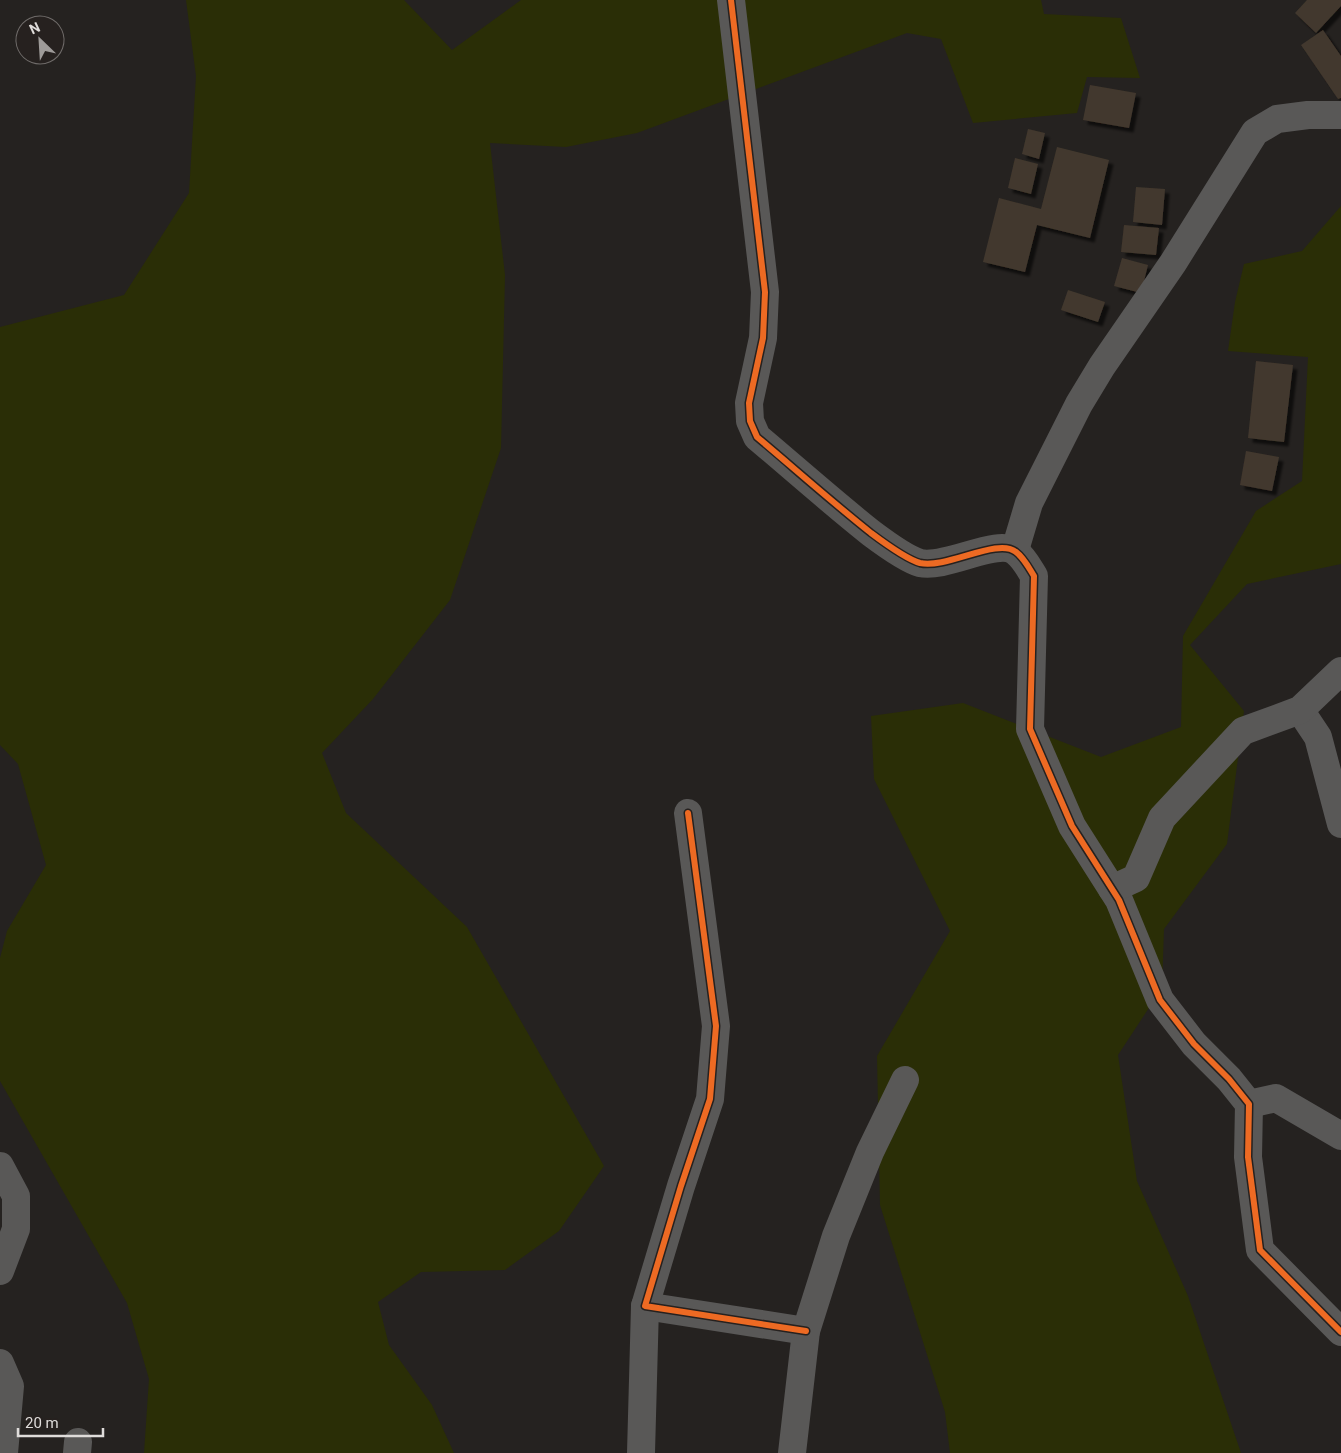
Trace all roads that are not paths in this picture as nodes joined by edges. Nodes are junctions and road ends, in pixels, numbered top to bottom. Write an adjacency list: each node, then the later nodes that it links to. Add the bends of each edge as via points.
1 (732, 0): 3 (street, via 765,292 763,338 749,404 750,421 757,437 887,545 918,562 933,564 999,547)
2 (1341, 115): 3 (street, via 1277,119 1254,132 1173,263 1079,404 1028,503)
3 (1015, 550): 8 (street, via 1034,576 1030,729 1072,826)
4 (1341, 671): 5 (street)
5 (1300, 710): 7 (street, via 1318,737); 8 (street, via 1243,732 1162,818 1136,878)
6 (688, 813): 14 (street, via 716,1026 710,1099)
7 (1341, 824)
8 (1112, 889): 10 (street, via 1160,1000)
9 (905, 1080): 15 (street, via 870,1152 836,1236)
10 (1248, 1104): 11 (street, via 1276,1098); 16 (street, via 1248,1157 1260,1250)
11 (1341, 1136)
12 (0, 1166): 13 (street, via 16,1196 16,1229)
13 (0, 1271)
14 (646, 1306): 15 (street); 19 (street)
15 (806, 1330): 20 (street)
16 (1341, 1332)
17 (0, 1363): 18 (street, via 10,1386)
18 (4, 1453)
19 (641, 1453)
20 (792, 1453)

